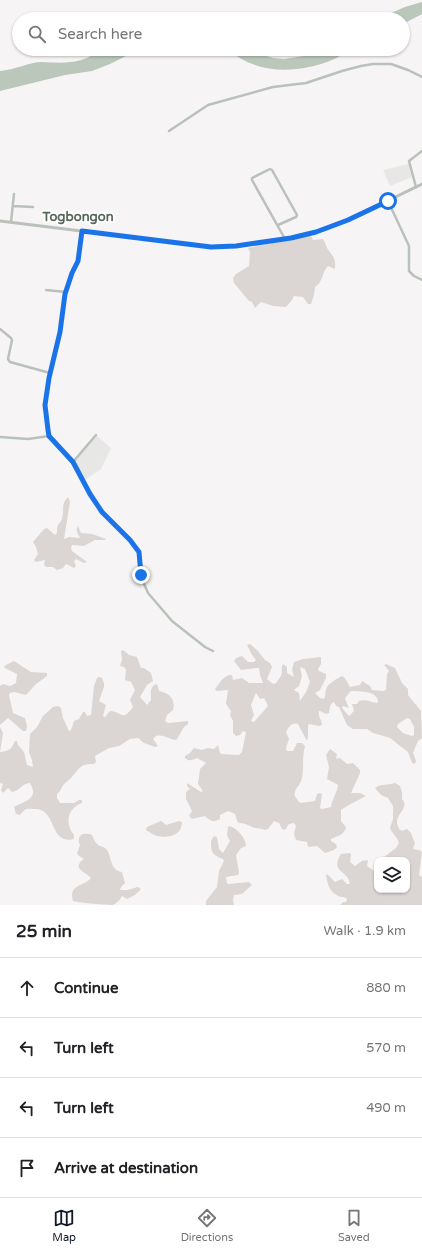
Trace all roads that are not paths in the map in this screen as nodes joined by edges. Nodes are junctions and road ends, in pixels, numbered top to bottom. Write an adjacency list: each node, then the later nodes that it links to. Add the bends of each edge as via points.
1 (422, 77): 2 (street, via 391,64 361,66 306,83 273,87 208,105)
2 (168, 131)
3 (422, 151): 5 (street, via 409,162)
4 (422, 184): 5 (street)
5 (416, 187): 7 (street)
6 (14, 194): 8 (street)
7 (388, 201): 14 (street, via 337,225); 15 (street, via 409,246 410,271)
8 (13, 206): 9 (street); 11 (street)
9 (33, 207)
10 (0, 221): 11 (street)
11 (11, 222): 13 (street)
12 (278, 225): 12 (street, via 252,179 271,169 297,215); 14 (street)
13 (82, 231): 14 (street, via 211,247); 17 (street, via 78,261)
14 (285, 239)
15 (422, 280)
16 (46, 290): 17 (street)
17 (66, 292): 19 (street)
18 (0, 329): 19 (street, via 12,340 8,359 10,362)
19 (50, 373): 21 (street, via 45,405)
20 (96, 435): 23 (street)
21 (49, 436): 22 (street, via 28,439); 23 (street)
22 (0, 437)
23 (73, 462): 24 (street, via 102,512 139,552 142,579 148,593 172,621)
24 (213, 651)

